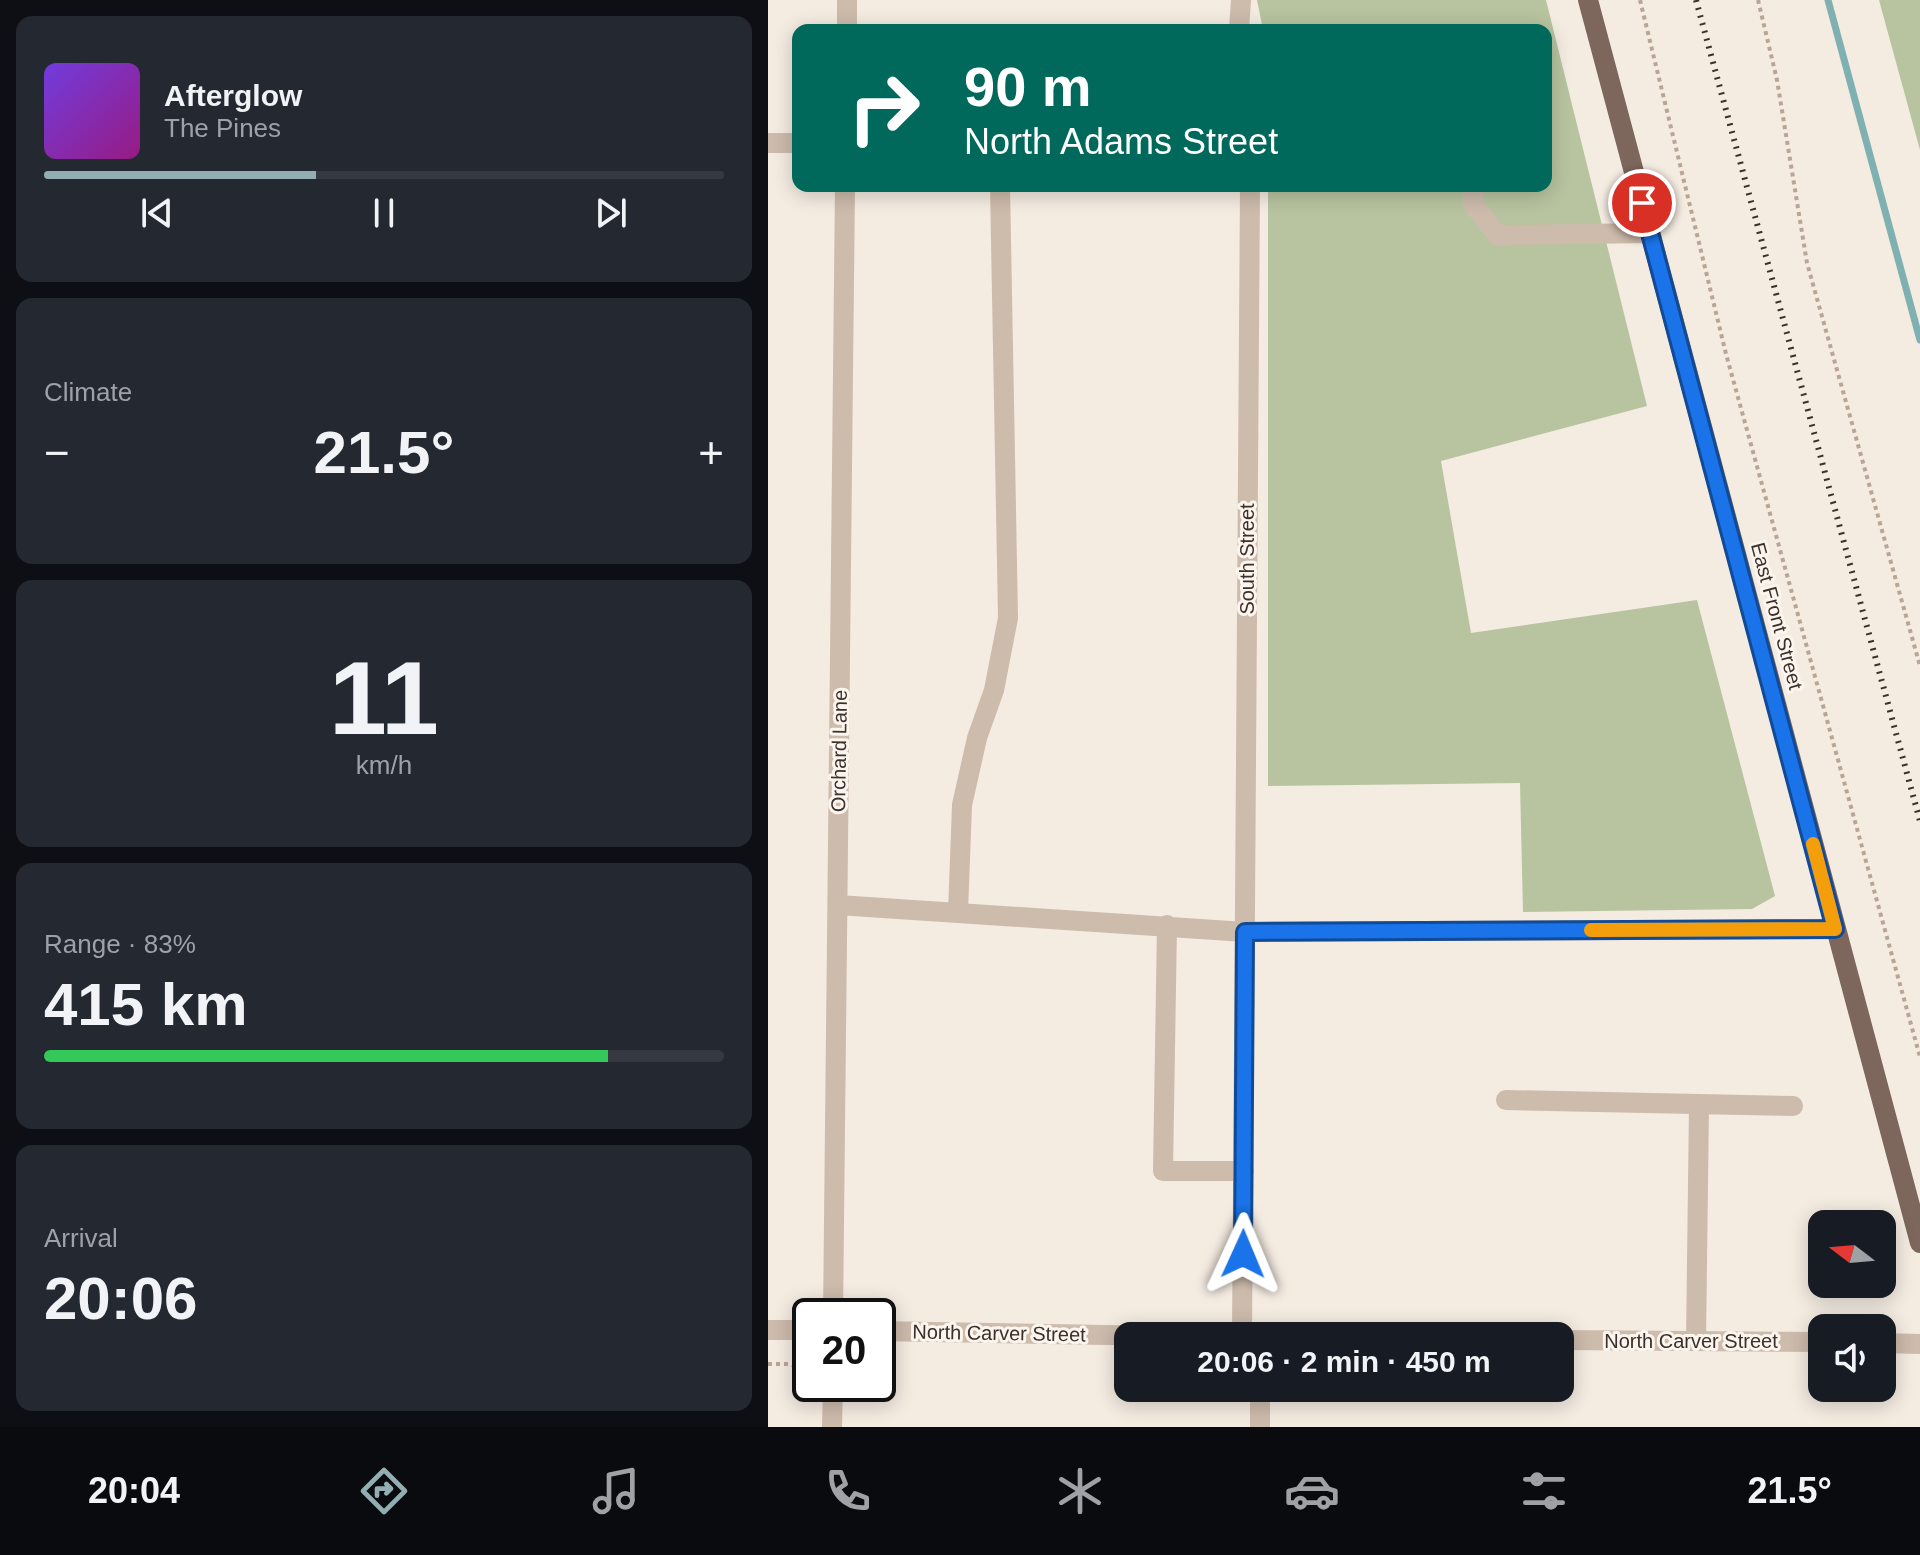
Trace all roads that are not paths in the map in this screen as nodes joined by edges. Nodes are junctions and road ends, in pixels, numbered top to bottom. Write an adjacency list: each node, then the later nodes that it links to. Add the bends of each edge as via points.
1 (847, 0): 4 (street)
2 (1241, 0): 5 (street)
3 (1588, 0): 12 (main road, East Front Street)
4 (847, 24)
5 (1239, 24)
6 (768, 143): 7 (street)
7 (792, 143)
8 (845, 192): 13 (street, Orchard Lane)
9 (1000, 192): 14 (street, via 1008,618 962,805)
10 (1250, 192): 17 (street, South Street)
11 (1473, 192): 12 (street, via 1473,204 1497,235)
12 (1650, 233): 16 (main road, East Front Street)
13 (838, 905): 14 (street); 23 (street, Orchard Lane)
14 (958, 912): 15 (street)
15 (1167, 925): 17 (street); 21 (street, via 1163,1171)
16 (1835, 929): 17 (street); 22 (main road, East Front Street)
17 (1245, 932): 21 (street, South Street)
18 (1506, 1100): 19 (street)
19 (1699, 1105): 20 (street); 30 (street)
20 (1793, 1106)
21 (1244, 1171): 24 (street, South Street)
22 (1920, 1243)
23 (833, 1298)
24 (1242, 1322)
25 (768, 1330): 26 (street)
26 (792, 1330)
27 (896, 1331): 28 (street, North Carver Street)
28 (1114, 1335)
29 (1574, 1340): 30 (street, North Carver Street)
30 (1696, 1341): 31 (street, North Carver Street)
31 (1808, 1342)
32 (1896, 1343): 33 (street)
33 (1920, 1344)
34 (833, 1402): 36 (street)
35 (1260, 1402): 37 (street)
36 (832, 1427)
37 (1260, 1427)

